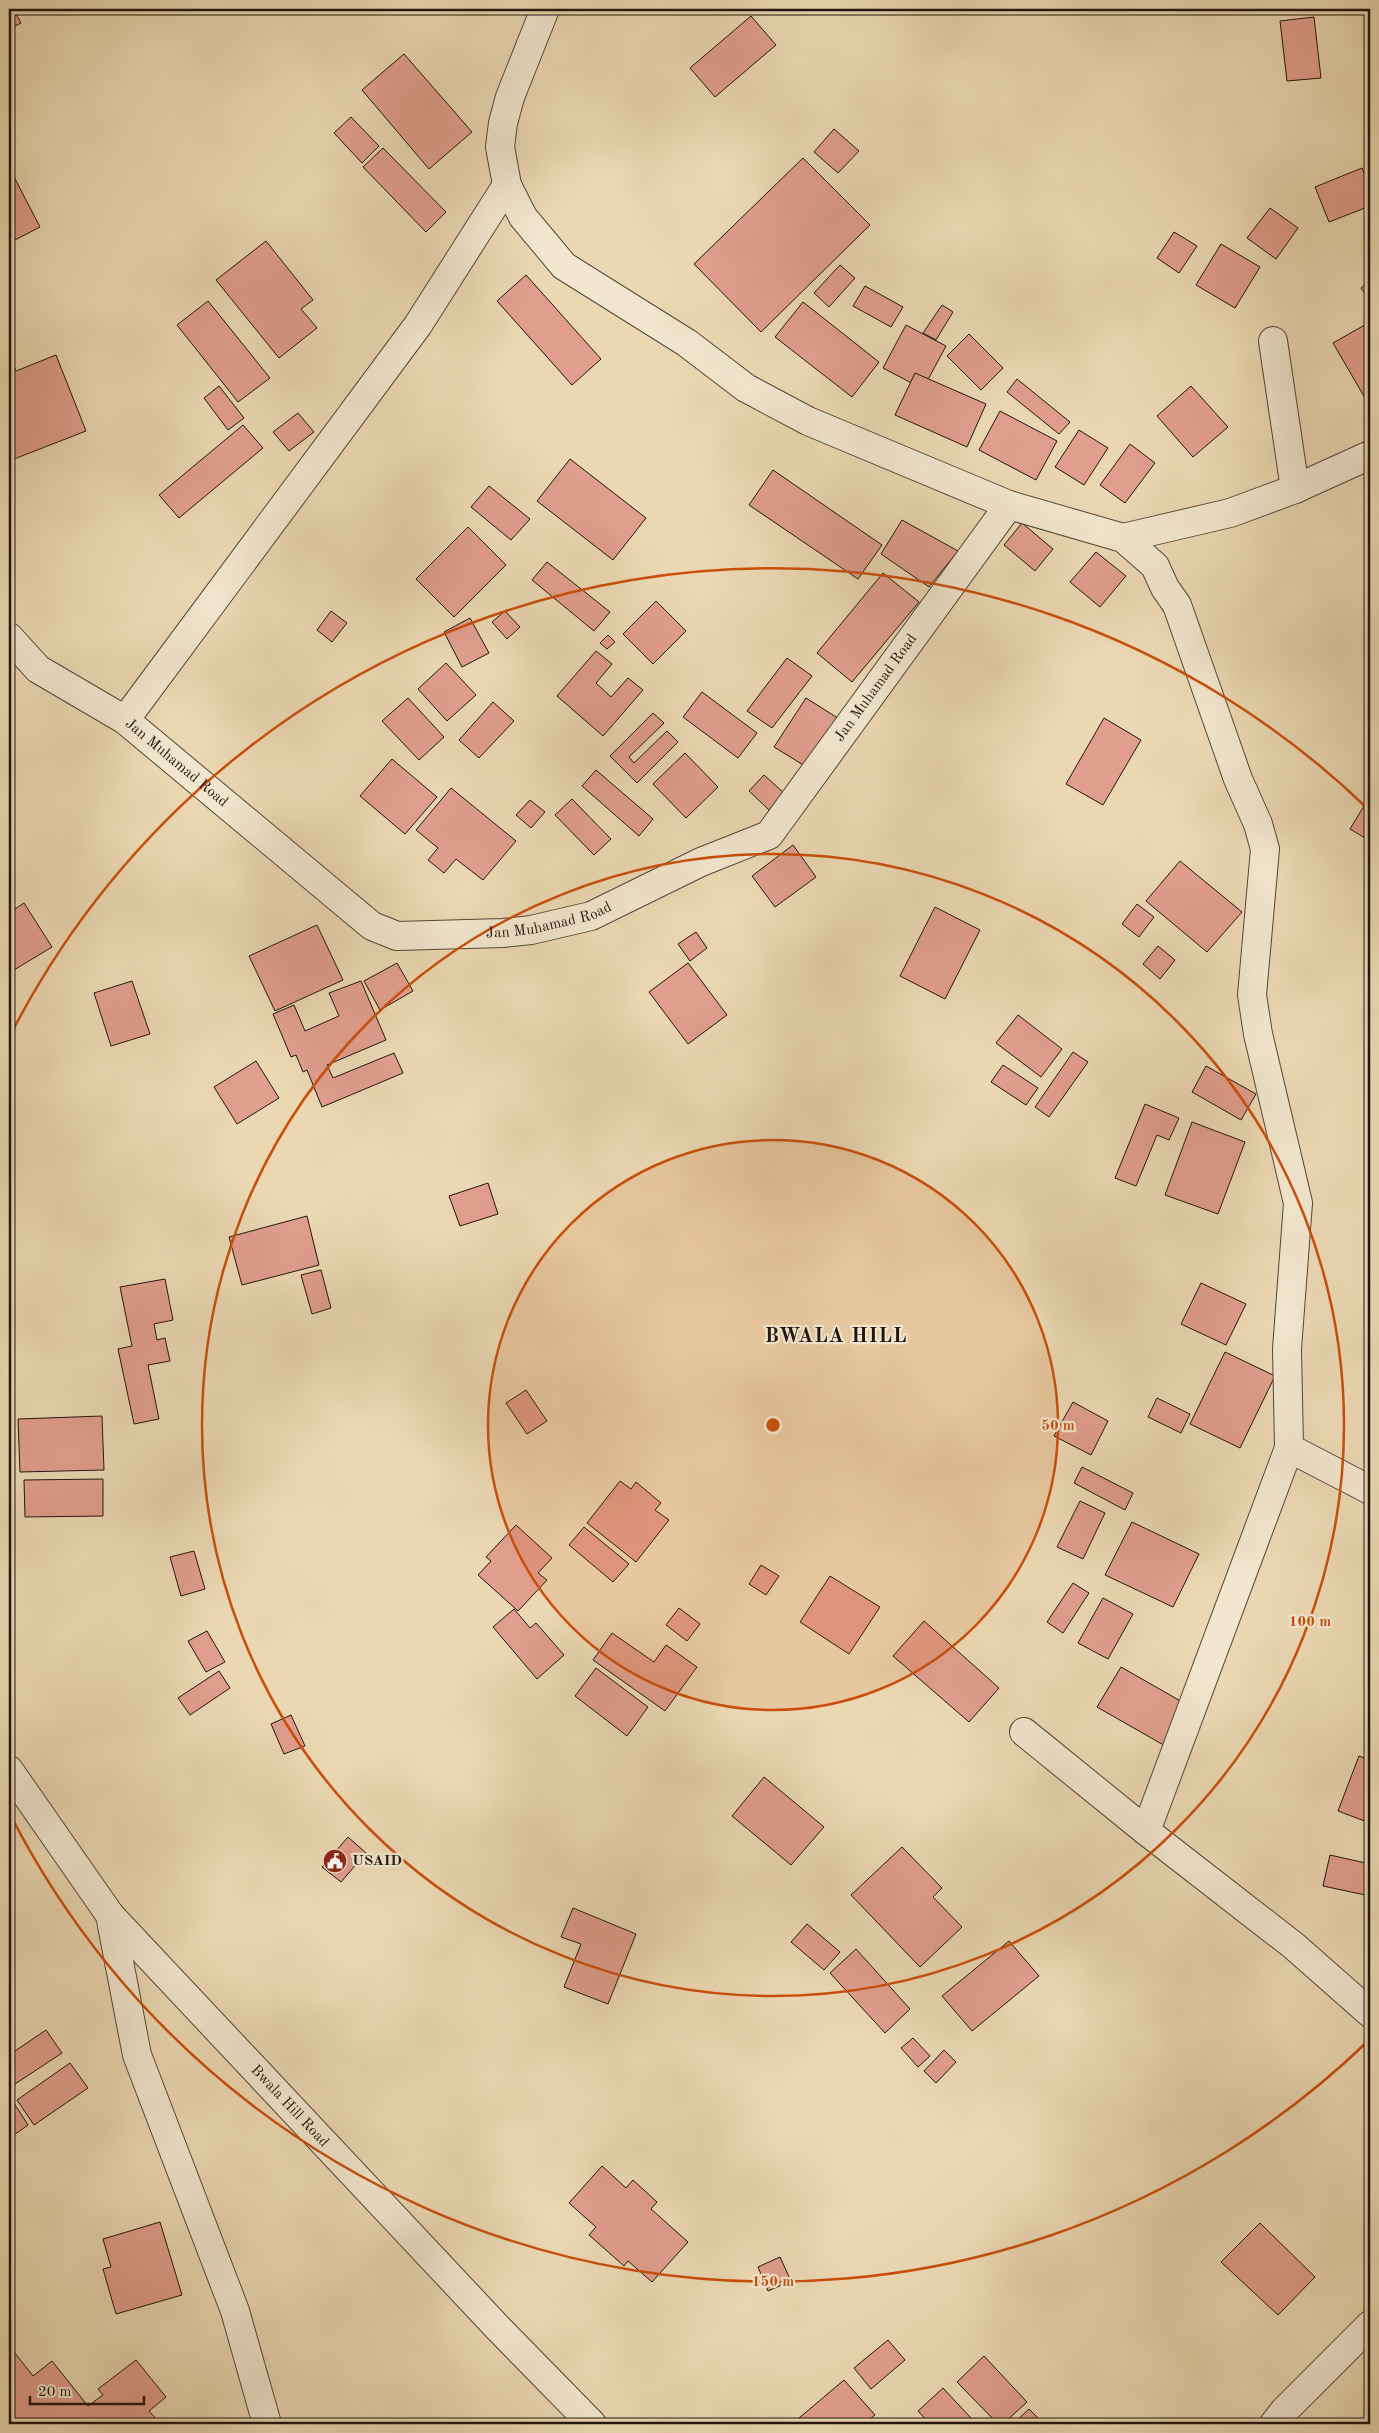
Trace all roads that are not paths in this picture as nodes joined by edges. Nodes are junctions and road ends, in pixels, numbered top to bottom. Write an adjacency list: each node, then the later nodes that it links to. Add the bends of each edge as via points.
1 (545, 9): 2 (street, via 510,96 503,123 500,147)
2 (507, 186): 6 (street, via 523,217 564,266 687,343 746,388 808,421); 9 (street, via 418,325)
3 (1274, 341): 5 (street)
4 (1370, 455): 5 (street)
5 (1295, 489): 7 (street, via 1230,513)
6 (1009, 505): 7 (street); 9 (street, Jan Muhamad Road, via 769,835 701,862 591,916 503,933 397,936 384,932 372,926)
7 (1123, 538): 10 (street, via 1155,566 1177,605 1265,849 1252,994 1258,1034 1298,1203 1288,1349)
8 (9, 637): 9 (street, Jan Muhamad Road, via 38,669)
9 (126, 720)
10 (1289, 1448): 11 (street); 14 (street)
11 (1370, 1490)
12 (1024, 1732): 14 (street)
13 (9, 1770): 15 (street, Bwala Hill Road)
14 (1146, 1831): 16 (street, via 1294,1946)
15 (110, 1915): 18 (street, via 137,2055 235,2311); 19 (street, Bwala Hill Road)
16 (1370, 2013)
17 (1370, 2325): 20 (street)
18 (267, 2424)
19 (592, 2424)
20 (1274, 2424)

